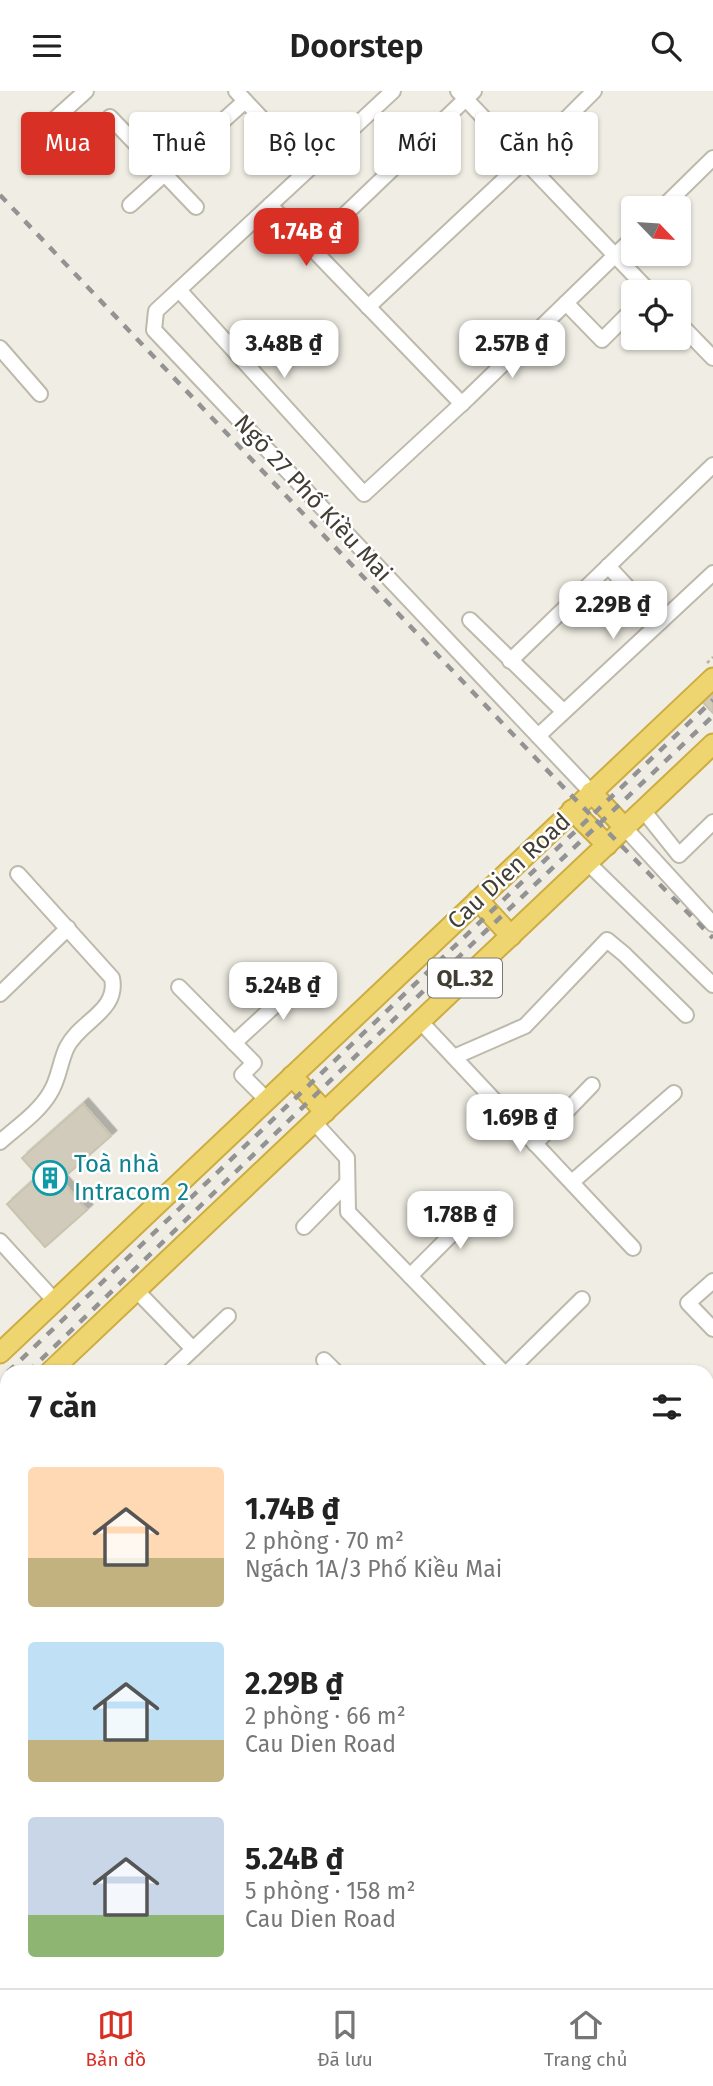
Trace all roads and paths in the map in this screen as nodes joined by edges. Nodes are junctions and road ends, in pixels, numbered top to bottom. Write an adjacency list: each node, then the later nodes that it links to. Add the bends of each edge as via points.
1 (86, 91): 6 (street)
2 (393, 91): 12 (street, Ngõ 27 Phố Kiều Mai)
3 (594, 91): 10 (street)
4 (466, 94): 9 (street); 24 (street)
5 (240, 96): 7 (street); 8 (street)
6 (63, 112)
7 (224, 112)
8 (255, 112)
9 (482, 112)
10 (573, 112)
11 (115, 122): 13 (street)
12 (360, 122)
13 (129, 137)
14 (713, 157): 20 (street)
15 (163, 175): 21 (street)
16 (165, 175): 23 (street)
17 (302, 175): 22 (street, Ngõ 27 Phố Kiều Mai)
18 (509, 175): 30 (street)
19 (537, 175): 26 (street)
20 (674, 196)
21 (130, 205)
22 (270, 205): 24 (street); 28 (street, Ngõ 27 Phố Kiều Mai)
23 (196, 207)
24 (311, 247): 30 (street)
25 (621, 249): 26 (street)
26 (614, 256): 27 (street); 29 (street)
27 (637, 280)
28 (179, 290): 36 (street, via 364,494); 45 (street, Ngõ 27 Phố Kiều Mai, via 156,311 154,330)
29 (566, 303): 31 (street, via 601,340); 36 (street)
30 (368, 307): 36 (street)
31 (621, 321)
32 (691, 335): 34 (street)
33 (0, 348): 35 (street)
34 (713, 358)
35 (40, 394)
36 (462, 404)
37 (713, 465): 38 (street)
38 (608, 566): 41 (street); 42 (street)
39 (713, 573): 41 (street)
40 (470, 620): 42 (street)
41 (660, 622): 44 (street)
42 (510, 661): 44 (street)
43 (713, 678): 47 (highway, Cau Dien Road / QL.32)
44 (563, 712): 45 (street)
45 (538, 736): 47 (street, Ngõ 27 Phố Kiều Mai)
46 (713, 744): 49 (highway, Cau Dien Road / QL.32)
47 (591, 792): 48 (highway, Cau Dien Road / QL.32); 51 (highway)
48 (572, 810): 52 (highway); 55 (highway, Cau Dien Road / QL.32)
49 (643, 810): 50 (street, via 679,855); 51 (highway, Cau Dien Road / QL.32)
50 (713, 822)
51 (625, 828): 52 (highway, Cau Dien Road / QL.32); 56 (street)
52 (607, 845): 53 (highway, Cau Dien Road / QL.32)
53 (588, 863): 58 (highway, Cau Dien Road / QL.32); 60 (street)
54 (18, 874): 57 (street)
55 (478, 900): 58 (highway); 67 (highway, Cau Dien Road / QL.32)
56 (713, 924)
57 (68, 928): 62 (street); 72 (street, via 112,978 115,989 111,1000 68,1045 51,1092)
58 (511, 936): 64 (highway, Cau Dien Road / QL.32)
59 (308, 975): 65 (street)
60 (713, 985)
61 (179, 987): 65 (street)
62 (0, 994)
63 (686, 1015): 66 (street, via 607,940 525,1025)
64 (420, 1021): 66 (street); 71 (highway, Cau Dien Road / QL.32)
65 (233, 1042): 70 (street, via 254,1063 242,1075)
66 (454, 1057): 73 (street)
67 (292, 1076): 70 (highway, Cau Dien Road / QL.32); 71 (highway)
68 (592, 1085): 73 (street)
69 (674, 1093): 74 (street)
70 (266, 1099): 84 (highway, Cau Dien Road / QL.32)
71 (320, 1117): 75 (street, via 346,1158); 82 (highway, Cau Dien Road / QL.32)
72 (0, 1142)
73 (535, 1144): 74 (street)
74 (572, 1182): 79 (street)
75 (347, 1183): 77 (street); 80 (street, via 348,1212)
76 (485, 1201): 80 (street)
77 (304, 1227)
78 (0, 1241): 84 (street)
79 (633, 1248)
80 (410, 1276): 93 (street)
81 (713, 1281): 86 (street, via 688,1303)
82 (136, 1290): 87 (street); 90 (highway, Cau Dien Road / QL.32)
83 (582, 1299): 94 (street)
84 (54, 1300): 88 (highway, Cau Dien Road / QL.32)
85 (228, 1317): 87 (street)
86 (713, 1329)
87 (193, 1349): 91 (street)
88 (0, 1353)
89 (324, 1360): 92 (street)
90 (57, 1365)
91 (176, 1365)
92 (329, 1365)
93 (498, 1365)
94 (512, 1365)

